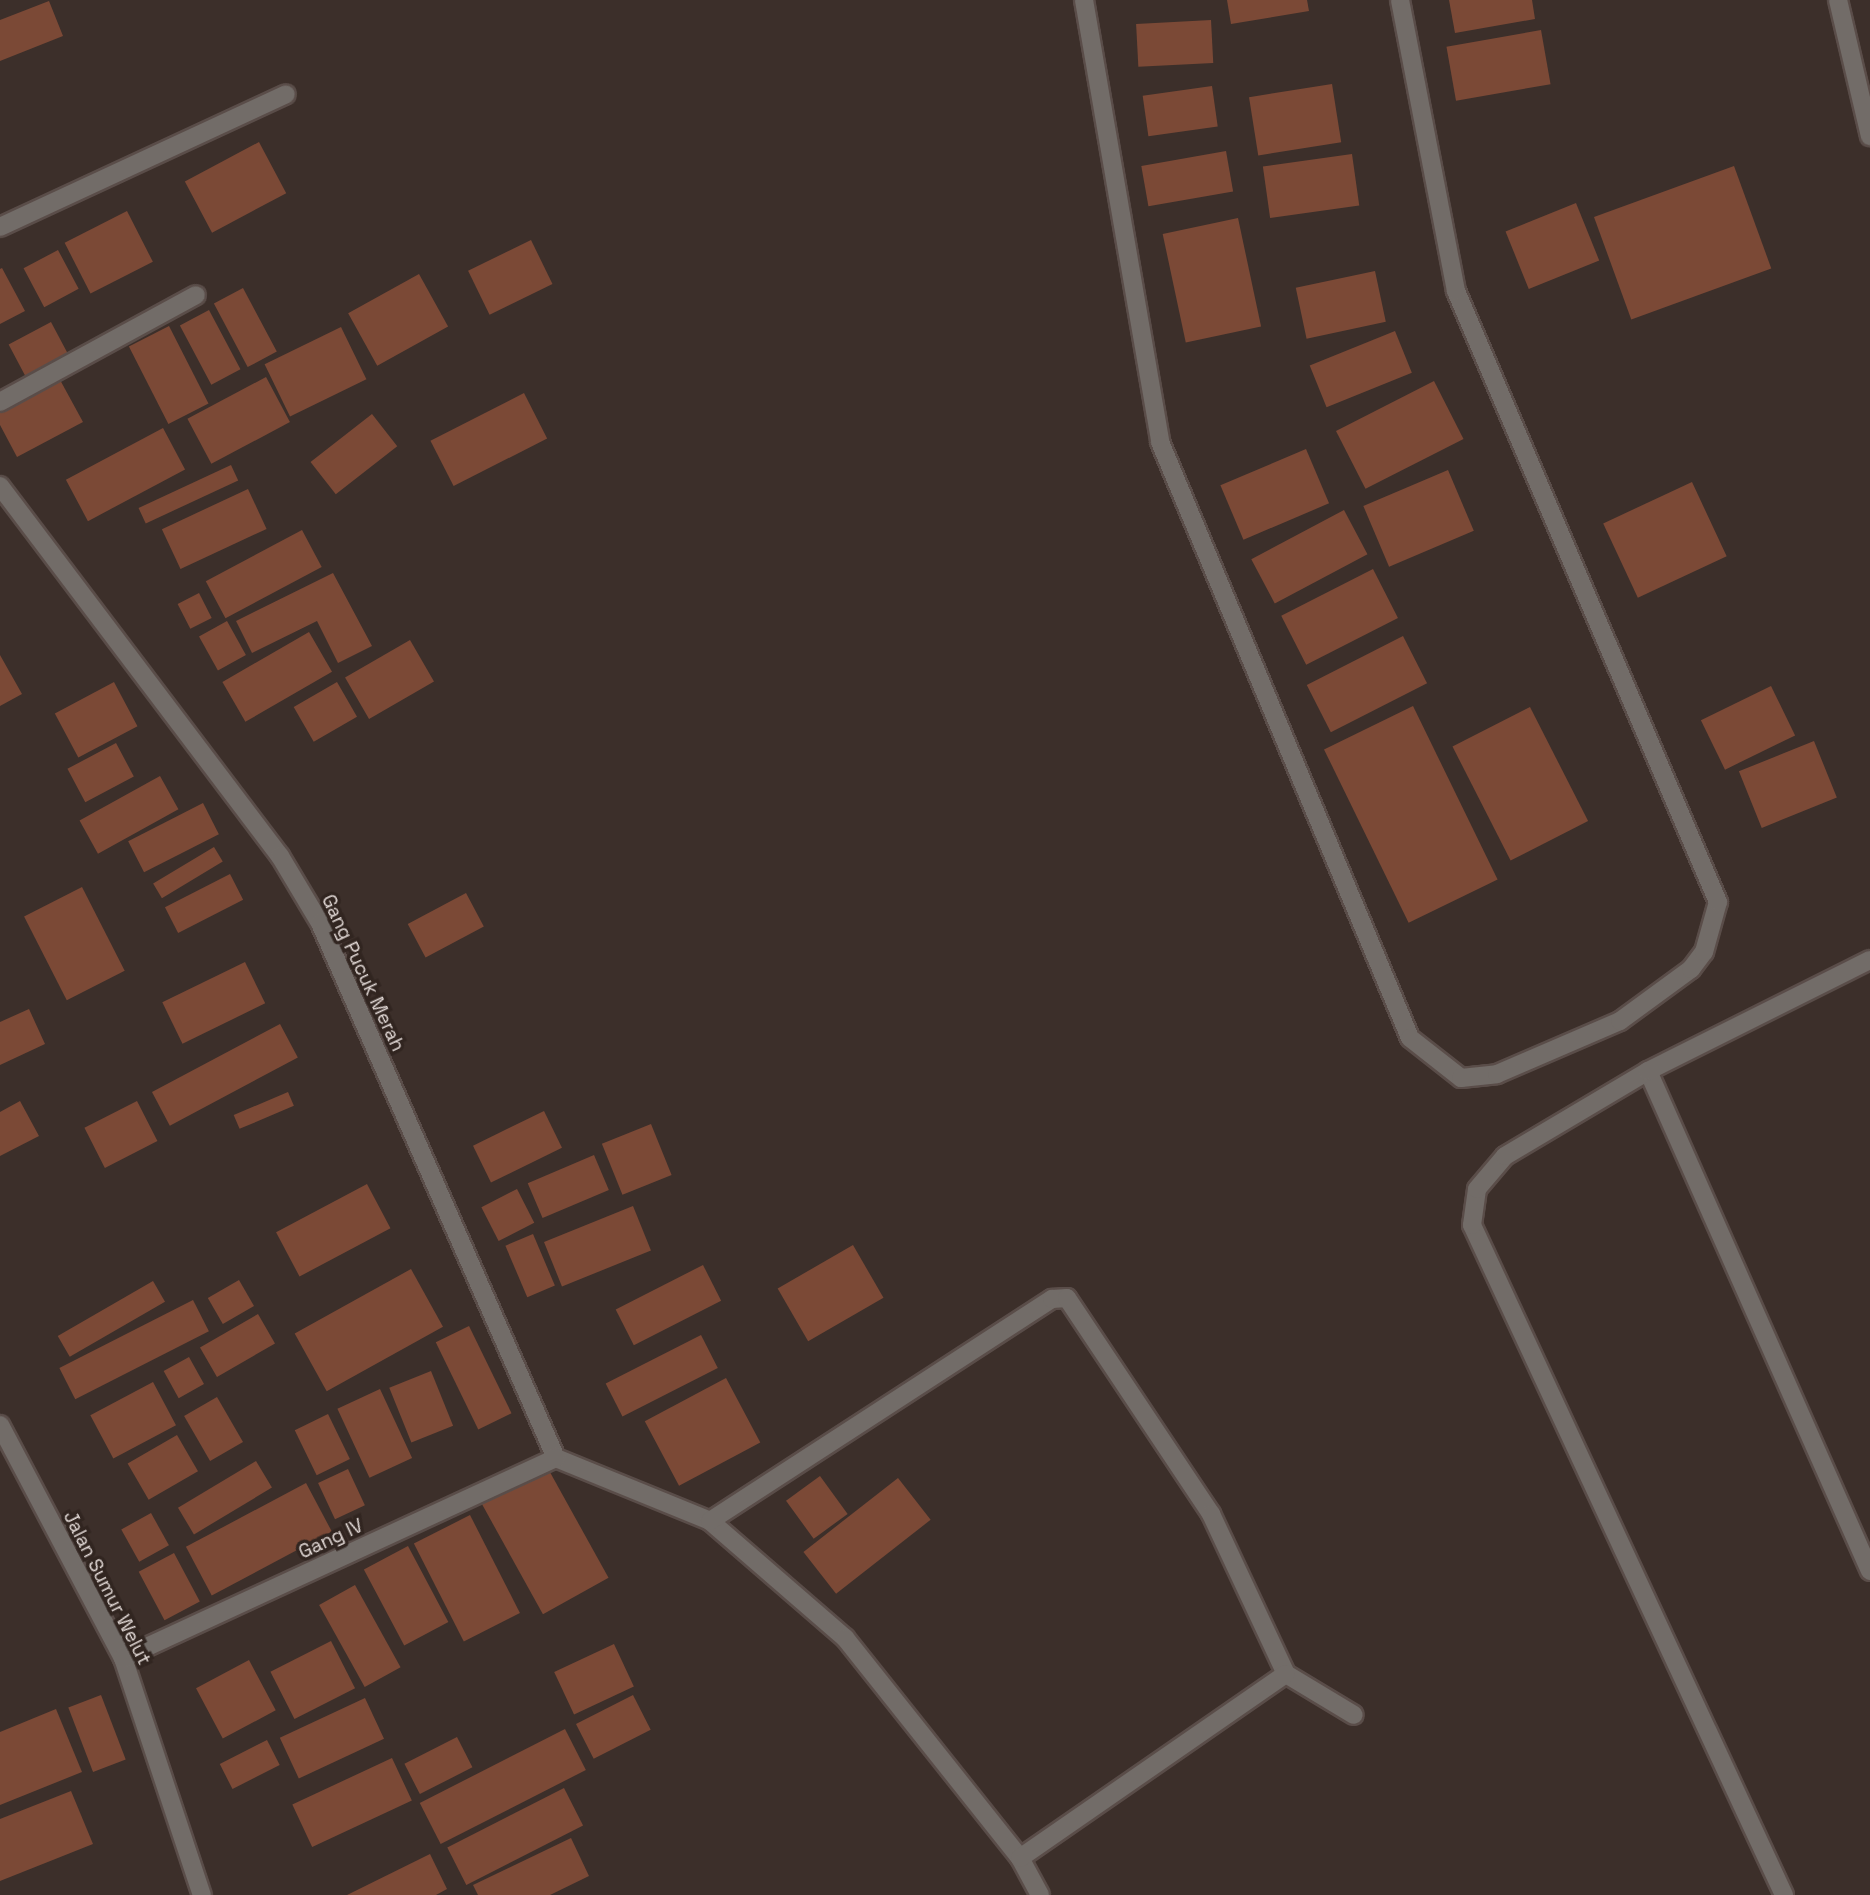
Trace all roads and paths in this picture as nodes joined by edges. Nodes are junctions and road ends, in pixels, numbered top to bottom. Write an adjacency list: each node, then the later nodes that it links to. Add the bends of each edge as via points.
1 (1084, 0): 2 (street, via 1160,442 1410,1038 1461,1078 1497,1074 1620,1021 1691,970 1704,952 1718,902 1456,291)
2 (1401, 0)
3 (1838, 0): 5 (street)
4 (286, 94): 6 (street)
5 (1870, 136)
6 (0, 227)
7 (197, 295): 8 (street)
8 (0, 402)
9 (0, 486): 13 (street, Gang Pucuk Merah, via 280,856 320,923)
10 (1868, 968): 11 (street)
11 (1648, 1071): 15 (street); 22 (street, via 1505,1156 1477,1189 1472,1225)
12 (0, 1425): 16 (street, Jalan Sumur Welut)
13 (556, 1458): 14 (street); 16 (street, Gang IV)
14 (709, 1521): 17 (street, via 1030,1313 1067,1298 1211,1514); 19 (street, via 845,1638)
15 (1870, 1571)
16 (123, 1658): 20 (street, Jalan Sumur Welut)
17 (1286, 1674): 18 (street); 19 (street)
18 (1354, 1715)
19 (1020, 1858): 21 (street)
20 (202, 1895)
21 (1040, 1895)
22 (1784, 1895)

